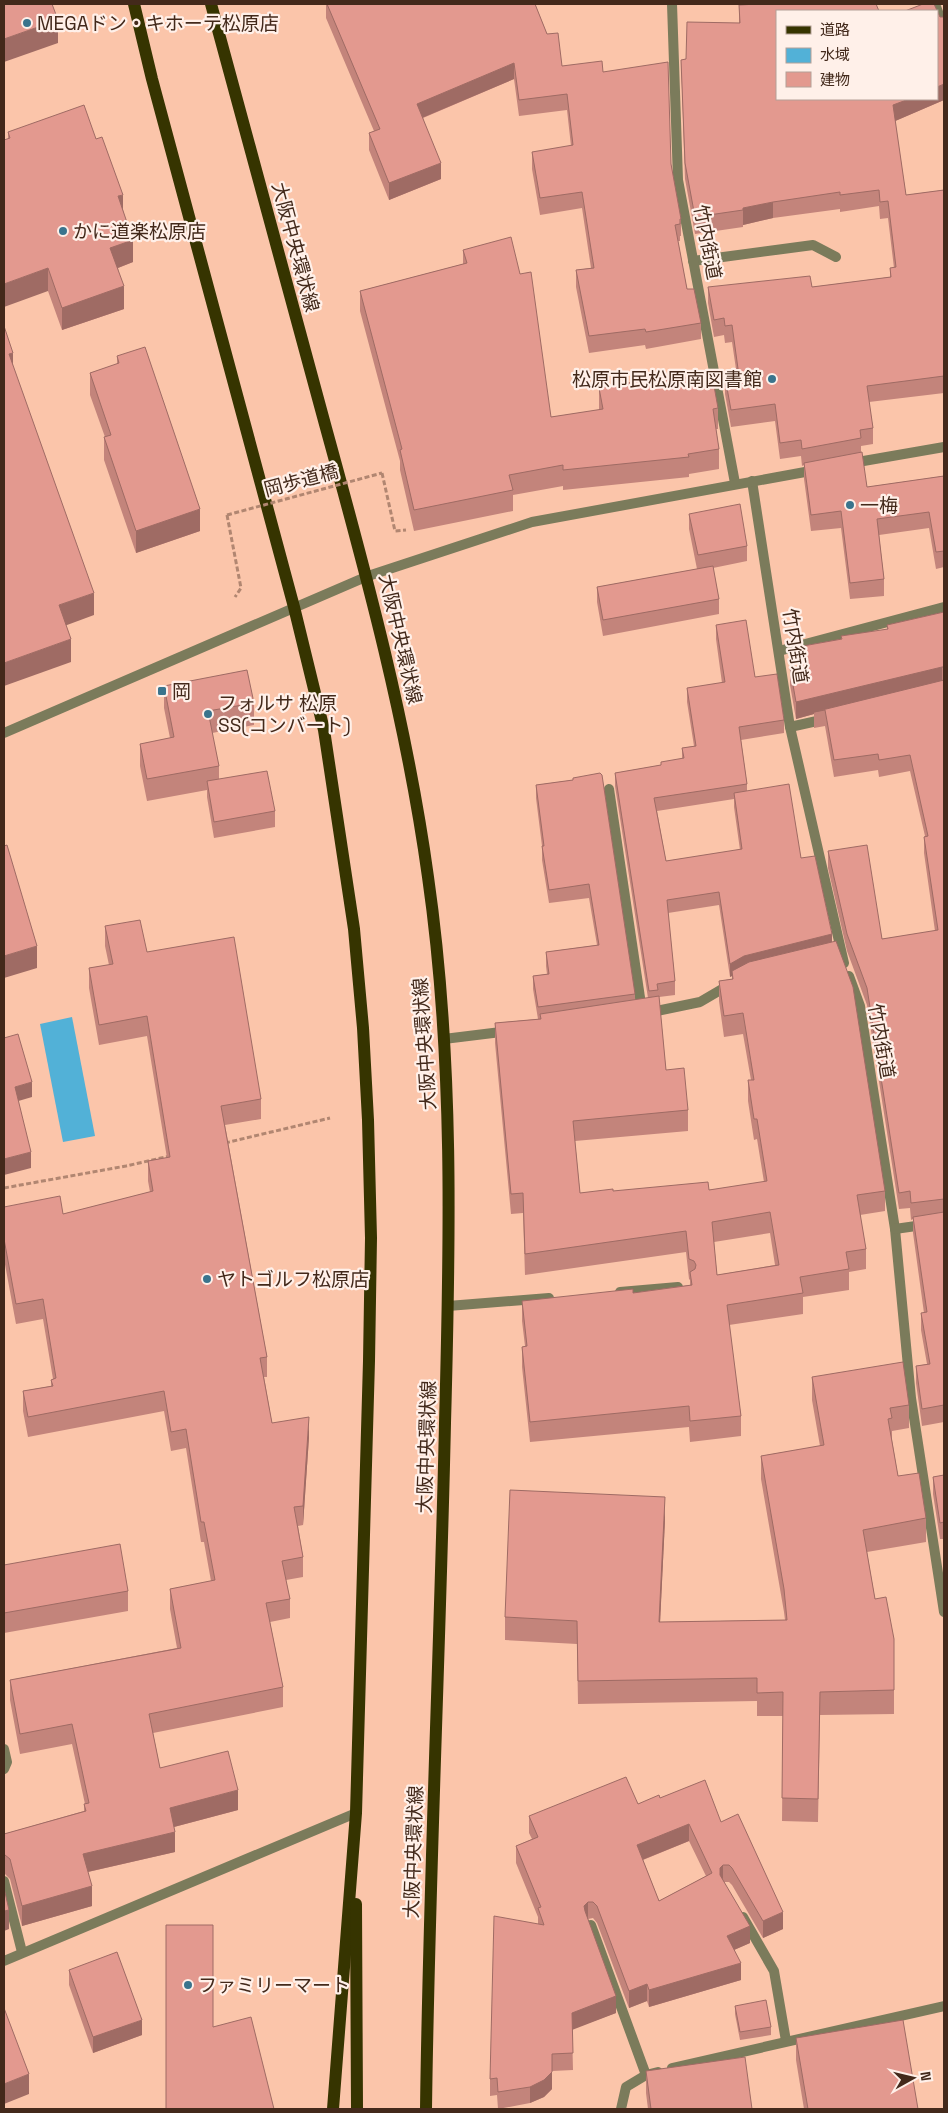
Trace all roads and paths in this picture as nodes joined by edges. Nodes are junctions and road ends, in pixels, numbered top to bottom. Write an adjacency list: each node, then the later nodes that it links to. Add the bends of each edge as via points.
1 (134, 4): 17 (main road)
2 (211, 4): 14 (main road, 大阪中央環状線)
3 (672, 4): 7 (street, 竹内街道, via 678,180)
4 (938, 12): 5 (street)
5 (944, 28)
6 (836, 257): 7 (street, via 813,244)
7 (693, 261): 12 (street, 竹内街道)
8 (944, 447): 9 (street)
9 (846, 464)
10 (826, 468): 11 (street)
11 (752, 481): 12 (street); 18 (street, 竹内街道)
12 (735, 484): 14 (street, via 532,522)
13 (406, 530): 15 (path, 岡歩道橋, bridge, via 395,531 382,472 227,515 241,588)
14 (368, 576): 17 (street); 25 (main road, 大阪中央環状線, via 413,778 429,880)
15 (235, 597)
16 (944, 606): 18 (street)
17 (294, 607): 21 (street); 40 (main road, via 324,730 341,836 354,929 368,1120 371,1238 369,1361)
18 (779, 651): 20 (street, 竹内街道)
19 (838, 716): 20 (street)
20 (790, 727): 31 (street, 竹内街道, via 835,954 860,1006)
21 (4, 733)
22 (608, 789): 23 (street, via 638,1014 700,1002)
23 (738, 980)
24 (523, 1030): 25 (street)
25 (444, 1039): 35 (main road, 大阪中央環状線, via 449,1191)
26 (330, 1118): 27 (path)
27 (223, 1143)
28 (175, 1154): 29 (path)
29 (4, 1188)
30 (944, 1222): 31 (street)
31 (895, 1229): 36 (street, 竹内街道, via 910,1398)
32 (689, 1286): 33 (street)
33 (611, 1293)
34 (562, 1297): 35 (street)
35 (448, 1306): 51 (main road, 大阪中央環状線)
36 (943, 1596): 37 (street, 竹内街道)
37 (944, 1612)
38 (4, 1749): 39 (street, via 7,1762)
39 (4, 1769)
40 (356, 1812): 44 (street); 49 (main road); 50 (main road)
41 (4, 1881): 44 (street)
42 (736, 1905): 47 (street, via 774,1970)
43 (591, 1925): 48 (street)
44 (22, 1952): 45 (street)
45 (4, 1961)
46 (944, 2006): 47 (street)
47 (786, 2041): 48 (street)
48 (646, 2075): 52 (street, via 626,2087)
49 (333, 2109)
50 (357, 2109)
51 (426, 2109)
52 (621, 2109)

